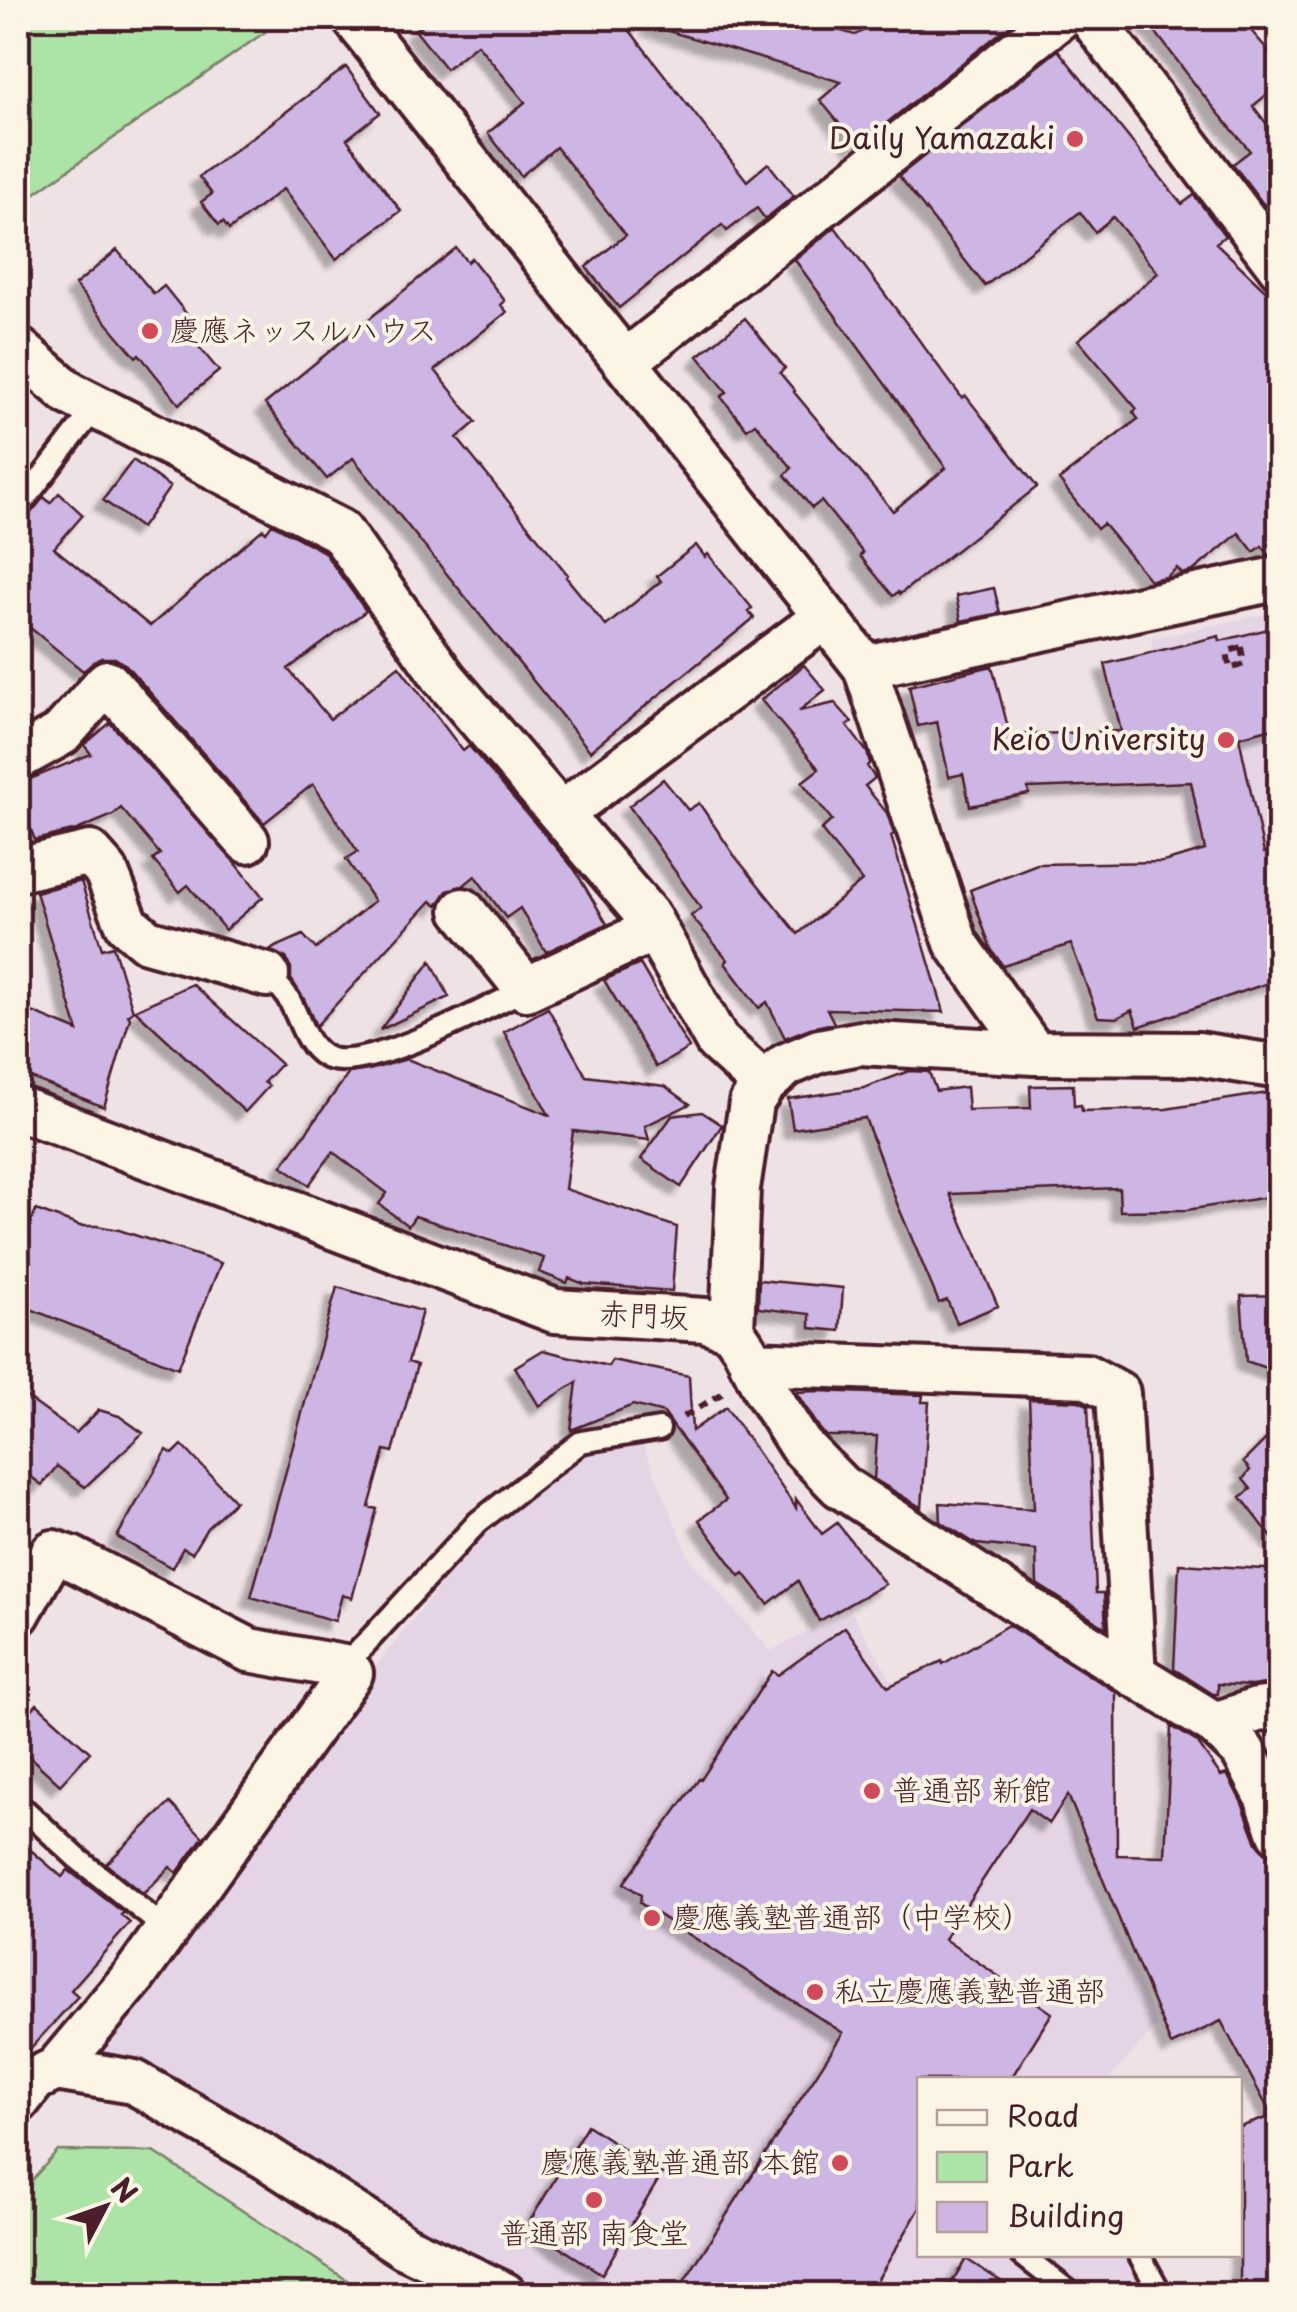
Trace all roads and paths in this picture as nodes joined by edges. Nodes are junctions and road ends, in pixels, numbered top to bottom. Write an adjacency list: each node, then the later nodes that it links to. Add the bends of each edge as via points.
1 (354, 18): 6 (street)
2 (1059, 18): 6 (street)
3 (1091, 18): 4 (street)
4 (1280, 267)
5 (18, 349): 7 (street)
6 (625, 362): 10 (street)
7 (96, 407): 8 (lane); 13 (street, via 340,531 444,678)
8 (18, 505)
9 (1280, 578): 11 (street)
10 (824, 617): 11 (street); 13 (street)
11 (864, 667): 20 (street, via 956,943)
12 (18, 758): 14 (street, via 62,734 107,682)
13 (562, 814): 17 (street)
14 (247, 841)
15 (18, 870): 18 (street, via 90,853 106,870 127,924 148,941)
16 (463, 910): 19 (street)
17 (655, 929): 19 (street); 22 (street, via 717,1040)
18 (268, 975): 19 (lane, via 286,993 310,1044 327,1059 344,1062 390,1052)
19 (526, 989)
20 (1034, 1053): 21 (street, via 1198,1054); 22 (street, via 860,1043 786,1065)
21 (1280, 1064)
22 (764, 1084): 24 (street, via 751,1103 738,1188)
23 (18, 1108): 24 (street, 赤門坂, via 556,1312 705,1320)
24 (745, 1361): 25 (path, via 696,1411); 29 (street, via 800,1445 840,1486); 29 (street, 赤門坂, via 1086,1376 1118,1393)
25 (660, 1429): 28 (lane, via 581,1442 478,1522)
26 (32, 1552): 27 (street); 28 (street, via 71,1558 249,1650)
27 (18, 1614)
28 (344, 1667): 34 (street, via 351,1673)
29 (1134, 1675): 31 (street)
30 (1280, 1707): 31 (street)
31 (1214, 1724): 33 (street, via 1243,1751)
32 (18, 1820): 34 (lane, via 26,1811)
33 (1280, 1833)
34 (167, 1930): 35 (street)
35 (56, 2069): 36 (street, via 35,2079); 39 (street, via 134,2082 405,2247)
36 (18, 2102)
37 (1024, 2257): 40 (lane)
38 (1141, 2257): 41 (lane)
39 (504, 2294)
40 (1072, 2294)
41 (1161, 2294)

